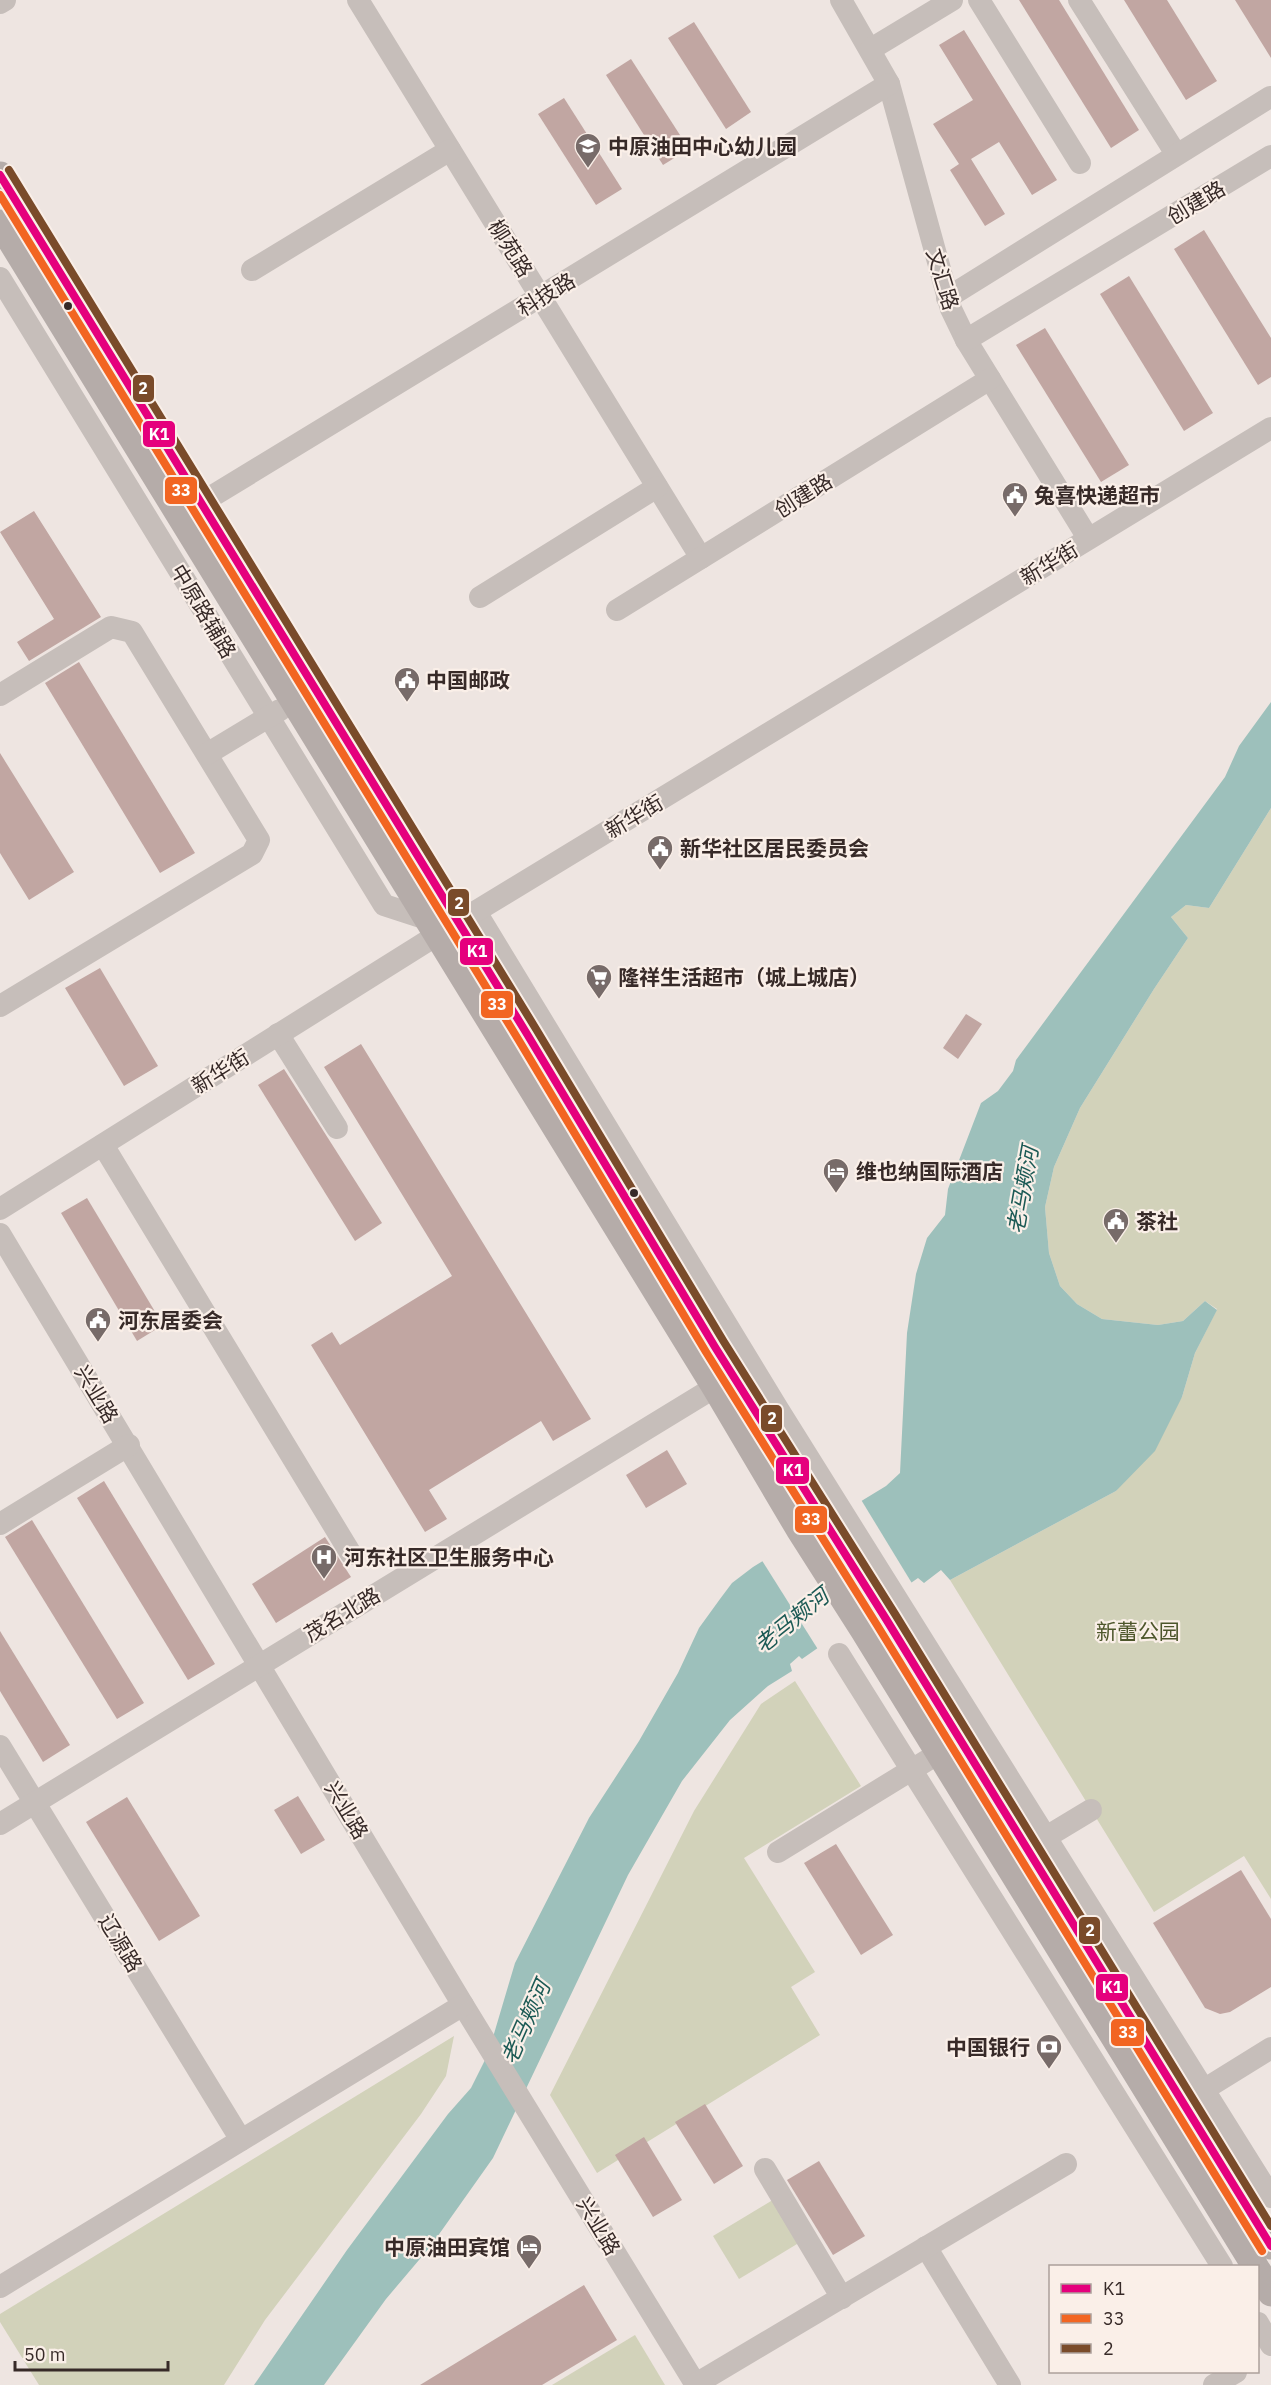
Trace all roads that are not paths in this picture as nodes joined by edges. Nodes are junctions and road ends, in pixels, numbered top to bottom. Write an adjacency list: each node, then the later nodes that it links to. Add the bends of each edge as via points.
1 (5, 0): 7 (street)
2 (358, 0): 11 (street, 柳苑路)
3 (842, 0): 8 (street, 文汇路)
4 (952, 0): 8 (street)
5 (979, 0): 14 (street)
6 (1079, 0): 12 (street)
7 (0, 3)
8 (871, 49): 9 (street, 文汇路)
9 (889, 84): 19 (street, 科技路); 20 (street, 文汇路)
10 (1270, 97): 12 (street)
11 (450, 150): 17 (street); 19 (street, 柳苑路)
12 (1176, 154): 20 (street)
13 (1271, 156): 21 (street, 创建路)
14 (1080, 163)
15 (0, 175): 25 (main road)
16 (0, 223): 31 (main road)
17 (252, 270)
18 (0, 278): 32 (street, 中原路辅路)
19 (541, 297): 24 (street, 柳苑路); 25 (street, 科技路)
20 (947, 298): 21 (street, 文汇路)
21 (966, 340): 22 (street, 文汇路)
22 (990, 379): 26 (street, 文汇路); 27 (street, 创建路)
23 (1271, 428): 26 (street, 新华街)
24 (657, 487): 27 (street, 柳苑路); 28 (street)
25 (201, 503): 34 (main road)
26 (1088, 538): 34 (street, 新华街)
27 (701, 558): 29 (street, 创建路)
28 (480, 597)
29 (616, 610)
30 (0, 694): 33 (street, via 111,627 132,632)
31 (294, 701): 32 (street); 34 (main road)
32 (268, 717): 33 (street); 34 (street, 中原路辅路, via 384,906)
33 (207, 754): 35 (street, via 259,840 252,854)
34 (450, 922): 36 (street, 新华街); 41 (main road); 43 (main road)
35 (0, 1006)
36 (278, 1034): 37 (street); 38 (street, 新华街)
37 (337, 1128)
38 (103, 1145): 39 (street, 新华街); 45 (street)
39 (0, 1209)
40 (0, 1234): 42 (street, 兴业路)
41 (715, 1387): 43 (main road); 48 (street, 茂名北路)
42 (129, 1445): 44 (street); 48 (street, 兴业路)
43 (818, 1515): 46 (main road); 46 (street)
44 (0, 1524)
45 (351, 1554)
46 (886, 1622): 50 (main road); 55 (main road)
47 (838, 1654): 51 (street)
48 (260, 1664): 52 (street, 茂名北路); 57 (street, 兴业路)
49 (0, 1746): 52 (street, 辽源路)
50 (939, 1753): 51 (street); 67 (main road)
51 (911, 1770): 56 (street); 66 (street)
52 (35, 1803): 54 (street, 茂名北路); 60 (street, 辽源路)
53 (1091, 1810): 55 (street)
54 (0, 1824)
55 (1036, 1843): 59 (main road)
56 (778, 1852)
57 (463, 2005): 60 (street); 75 (street, 兴业路)
58 (1271, 2048): 59 (street)
59 (1193, 2096): 63 (street); 64 (main road)
60 (241, 2140): 69 (street)
61 (1066, 2164): 65 (street)
62 (765, 2169): 71 (street)
63 (1271, 2197)
64 (1271, 2246)
65 (926, 2247): 71 (street); 76 (street)
66 (1221, 2265)
67 (1254, 2265)
68 (1259, 2274): 70 (main road)
69 (0, 2287)
70 (1271, 2293)
71 (842, 2298): 75 (street)
72 (1259, 2326): 73 (street)
73 (1271, 2345)
74 (1234, 2373): 77 (street)
75 (696, 2385)
76 (1010, 2385)
77 (1214, 2385)

